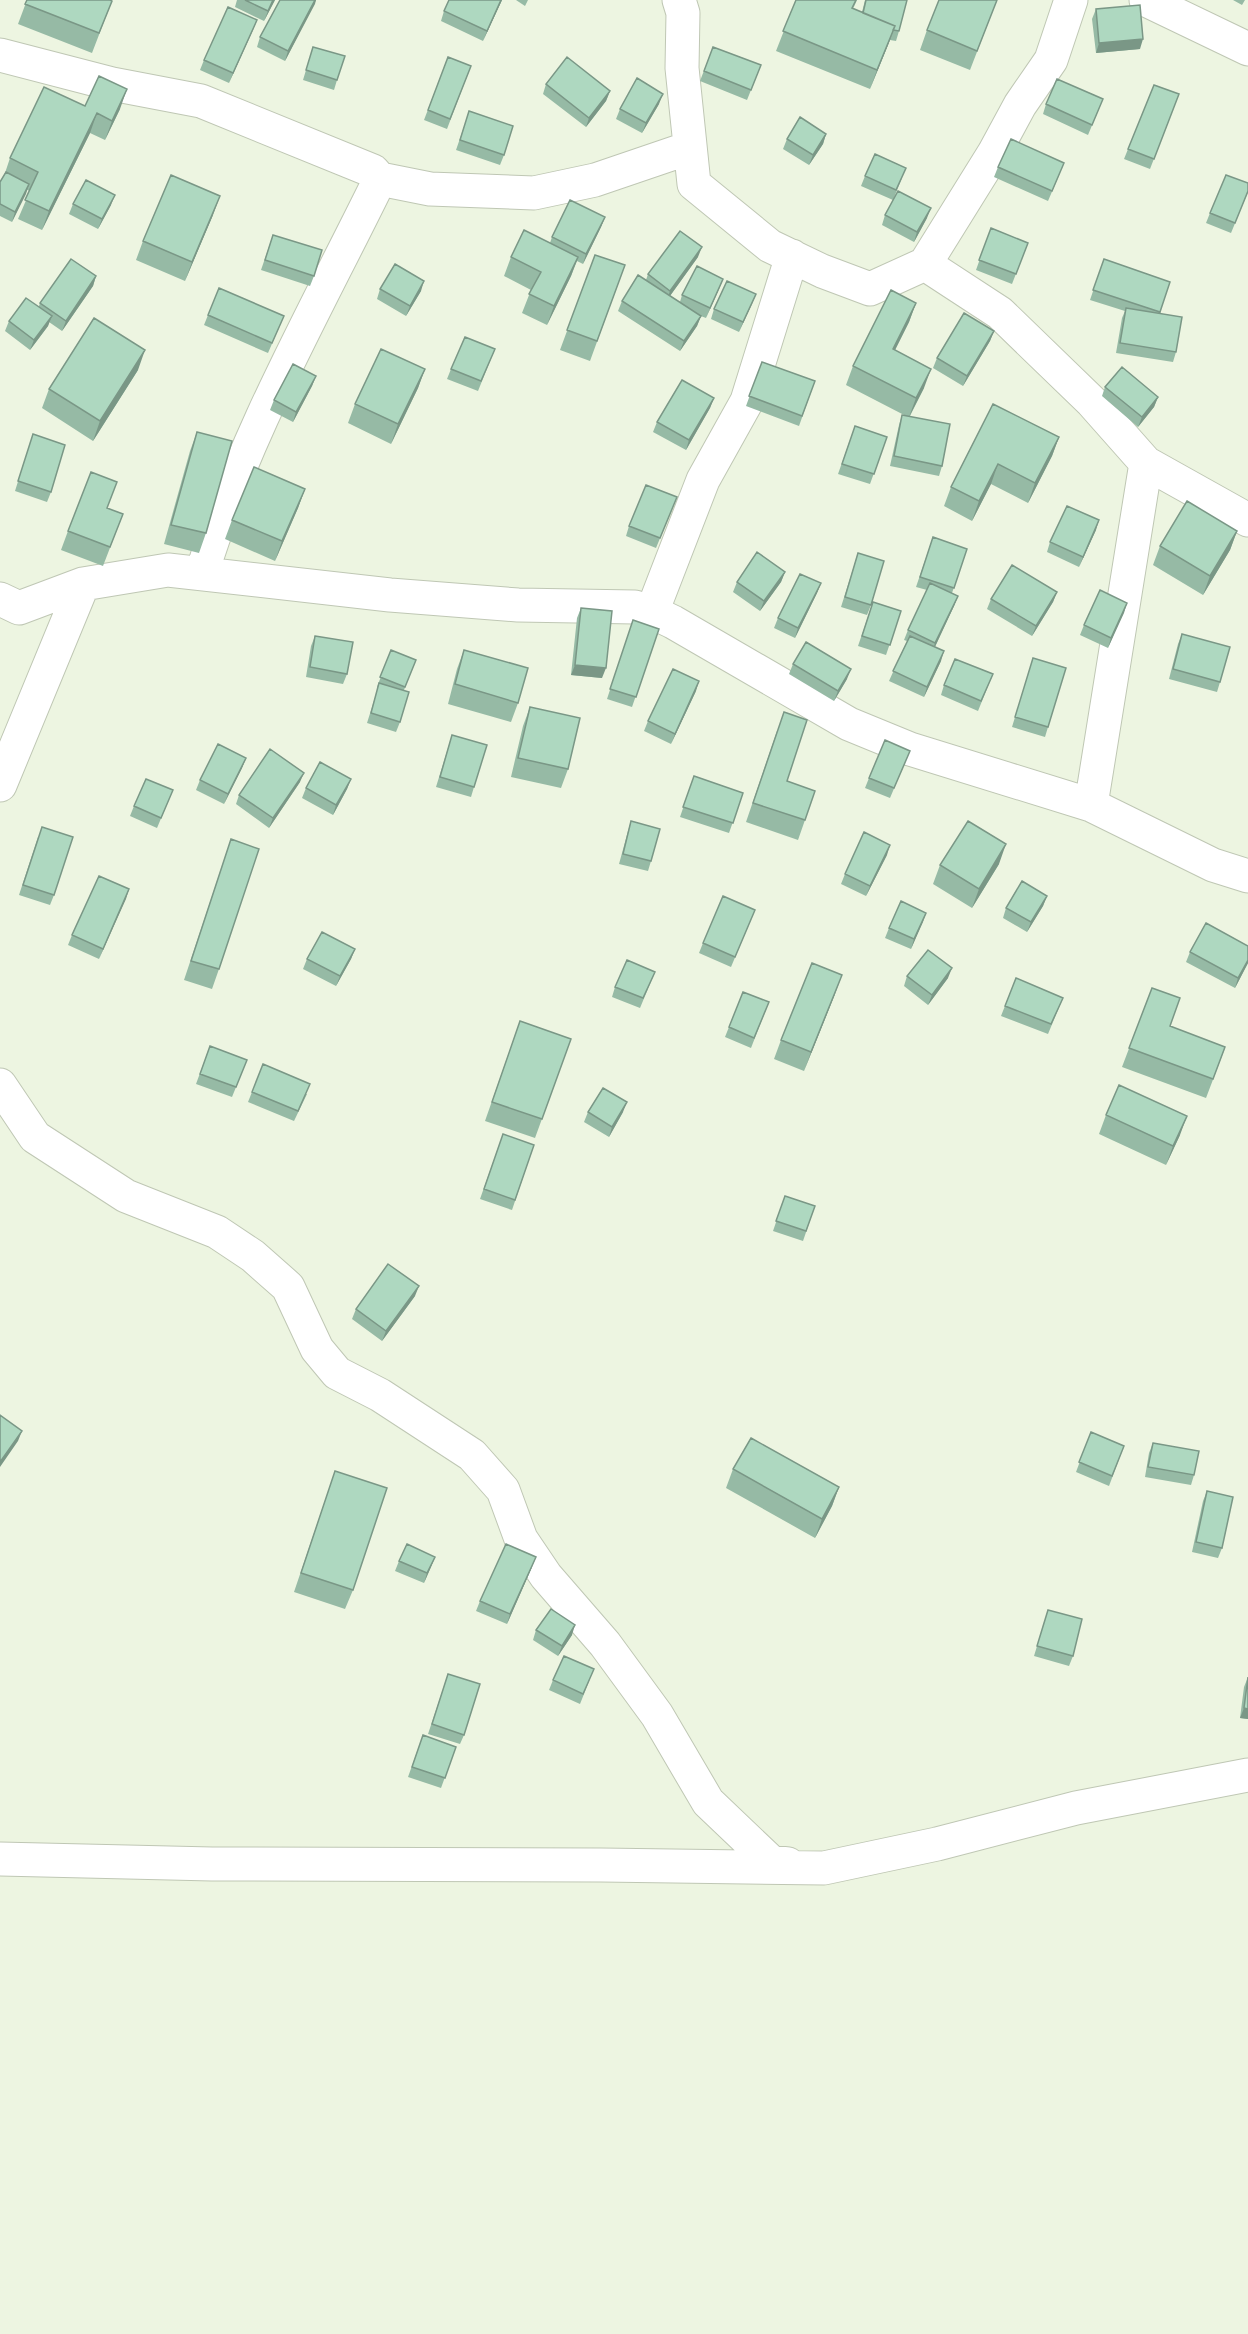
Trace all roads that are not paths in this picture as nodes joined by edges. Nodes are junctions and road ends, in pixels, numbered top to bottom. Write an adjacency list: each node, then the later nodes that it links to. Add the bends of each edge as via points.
1 (679, 0): 6 (street, via 683,13 682,68)
2 (1071, 0): 9 (street, via 1051,60)
3 (1146, 0): 4 (street)
4 (1248, 50)
5 (0, 55): 7 (street, via 112,84 201,101 372,171)
6 (690, 148): 7 (street, via 595,180 534,193 430,189); 8 (street, via 694,184 770,246)
7 (380, 179): 12 (street, via 242,459)
8 (792, 256): 9 (street, via 870,289); 15 (street, via 747,401 703,480)
9 (925, 264): 10 (street, via 1000,313 1092,402)
10 (1146, 463): 11 (street); 17 (street)
11 (1248, 520)
12 (202, 573): 13 (street, via 168,570); 15 (street, via 390,595 518,605 634,607)
13 (83, 584): 14 (street, via 19,608); 16 (street)
14 (0, 599)
15 (652, 612): 17 (street, via 849,724 910,749)
16 (0, 785)
17 (1091, 805): 18 (street, via 1214,865)
18 (1248, 876)
19 (0, 1085): 22 (street, via 35,1137 126,1196 217,1232 253,1256 288,1287 317,1349 337,1373 380,1395 472,1455 503,1490 521,1539 546,1576 605,1644 657,1715 708,1802 771,1862)
20 (1248, 1775): 22 (street, via 1076,1808)
21 (0, 1858): 22 (street, via 212,1864)
22 (824, 1868)

